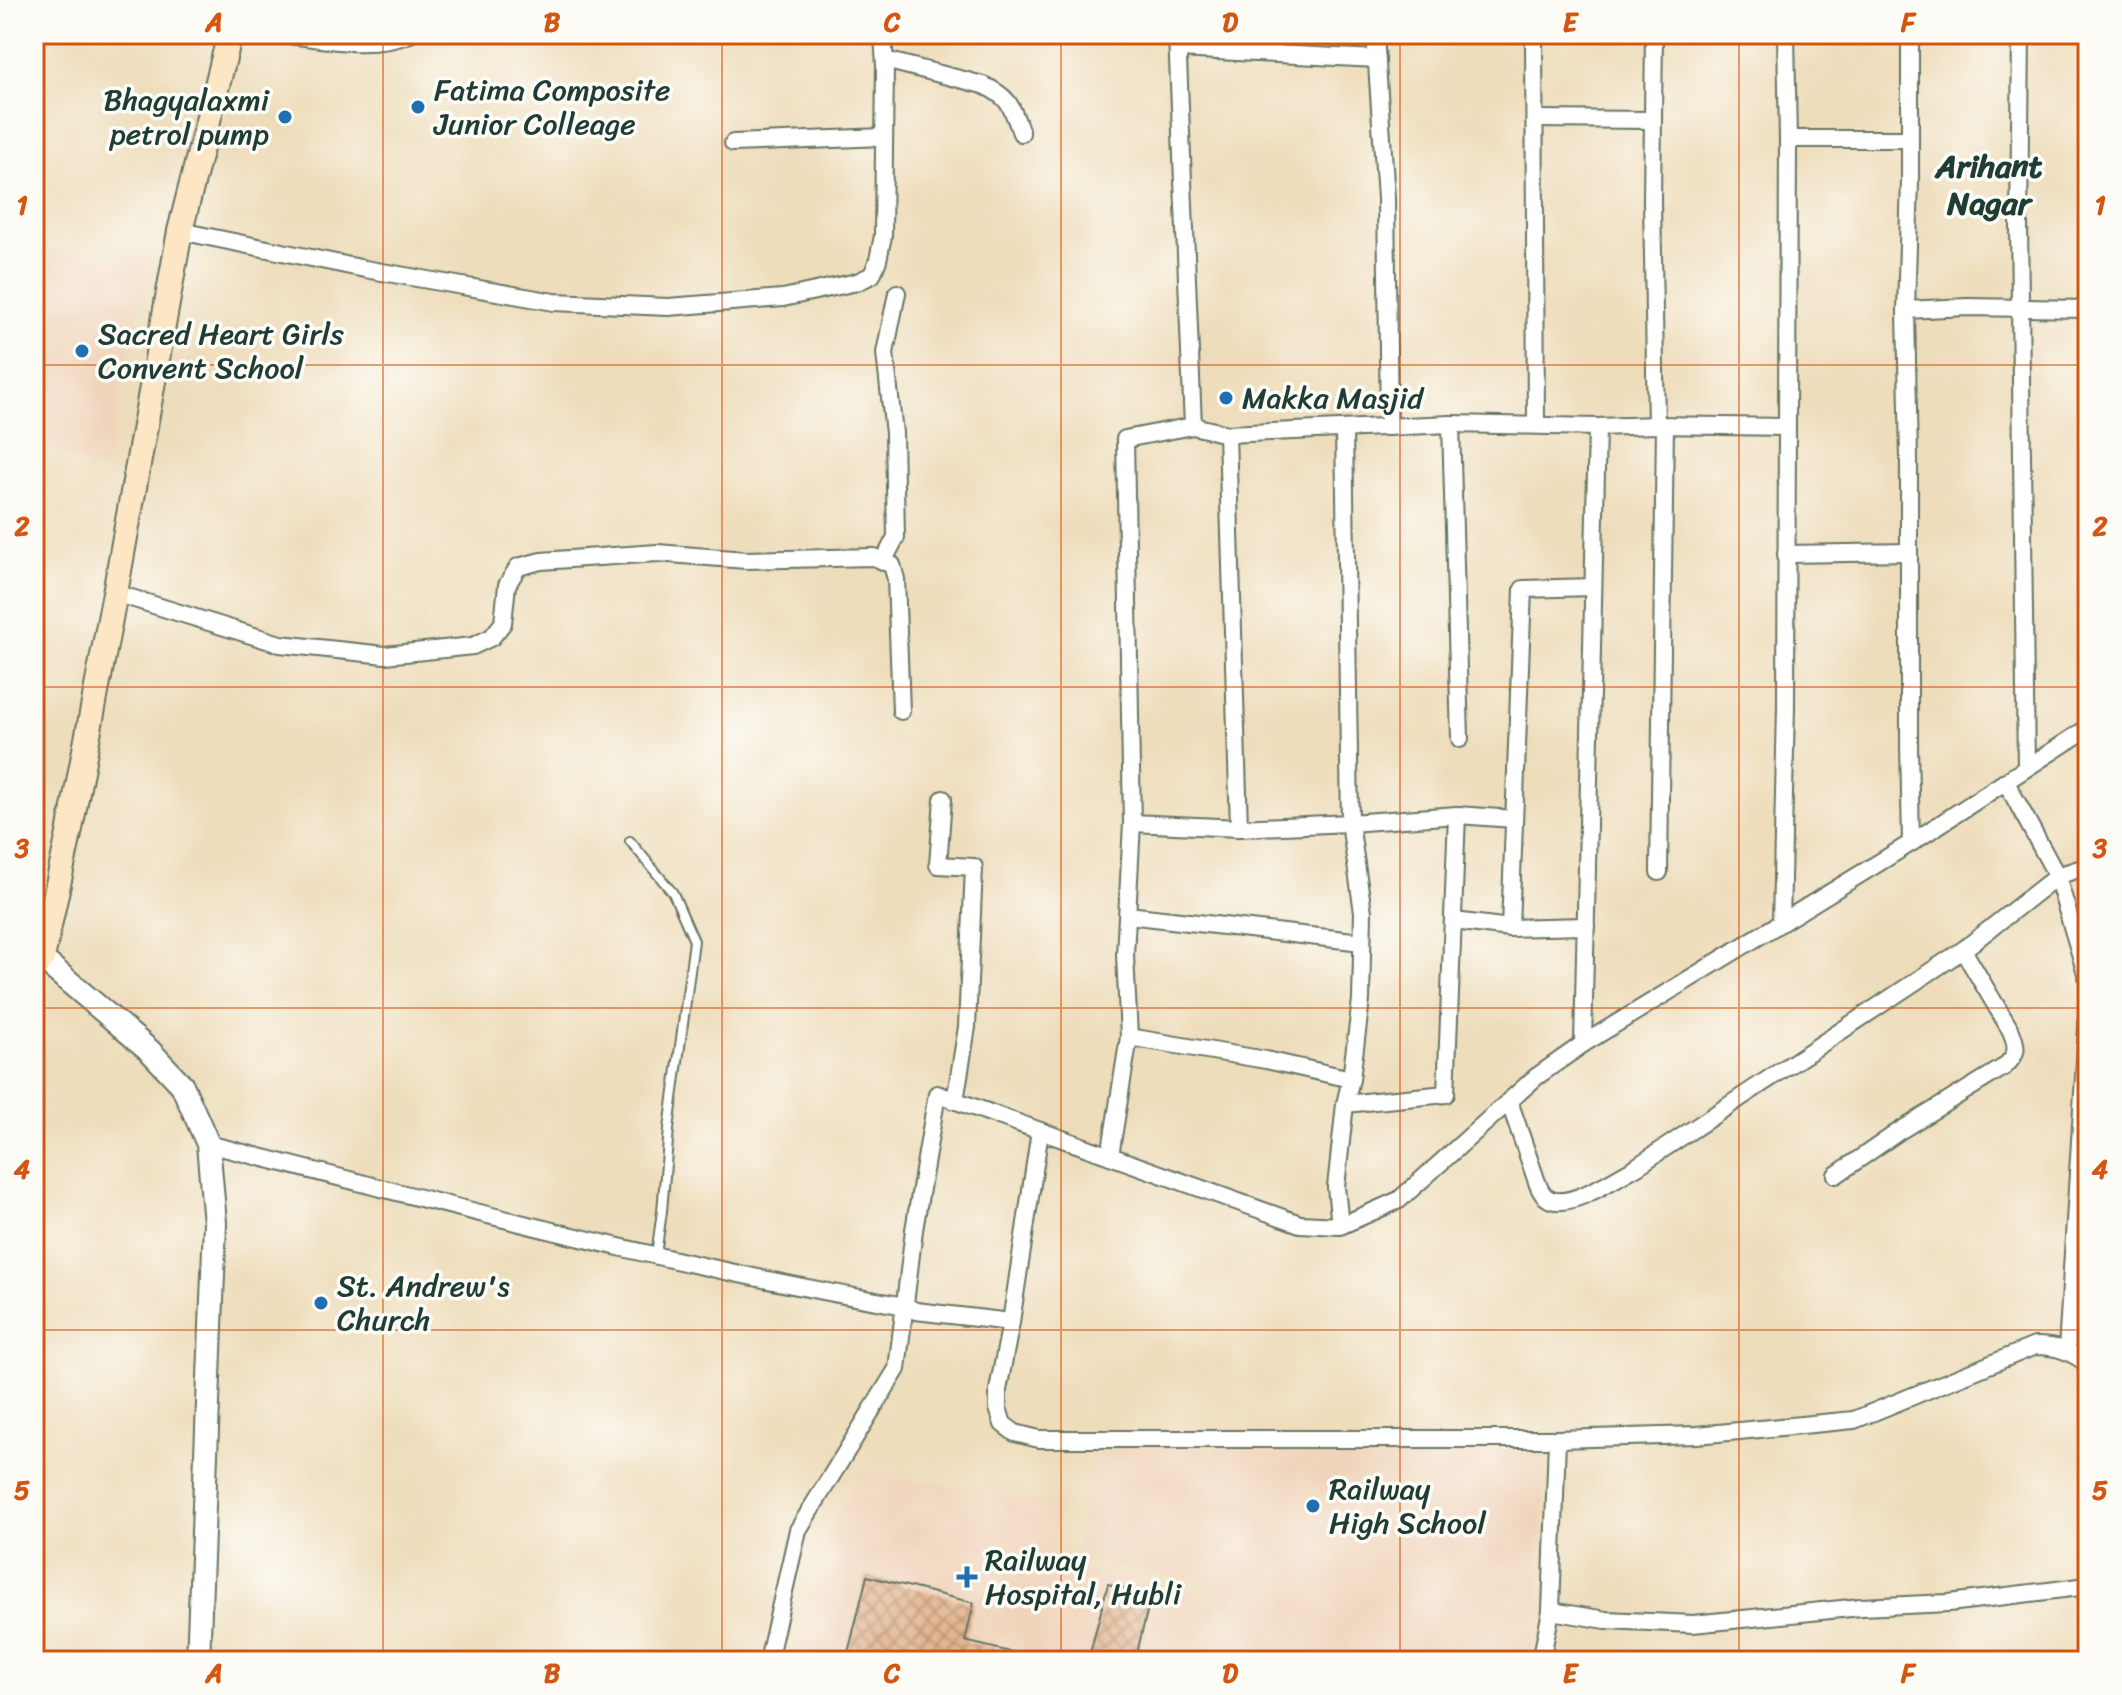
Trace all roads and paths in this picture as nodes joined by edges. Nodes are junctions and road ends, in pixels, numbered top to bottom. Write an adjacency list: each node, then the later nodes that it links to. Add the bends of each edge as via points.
1 (230, 34): 21 (main road)
2 (283, 34): 3 (street, via 358,42)
3 (410, 34)
4 (883, 34): 13 (street)
5 (1375, 34): 12 (street)
6 (1534, 34): 14 (street)
7 (1654, 34): 15 (street)
8 (1786, 34): 18 (street)
9 (1910, 34): 19 (street)
10 (2021, 34): 23 (street)
11 (1177, 41): 12 (street); 28 (street)
12 (1377, 59): 30 (street, via 1386,198)
13 (885, 60): 16 (street, via 995,90 1013,108); 17 (street)
14 (1535, 119): 15 (street); 27 (street)
15 (1653, 120): 29 (street)
16 (1021, 133)
17 (883, 137): 20 (street); 21 (street, via 883,236 872,275 783,298 668,307 554,302)
18 (1788, 139): 19 (street); 32 (street)
19 (1909, 139): 25 (street)
20 (733, 143)
21 (180, 231): 39 (main road)
22 (897, 293): 37 (street, via 885,353 894,433 896,537)
23 (2020, 309): 24 (street); 25 (street); 43 (street)
24 (2088, 309)
25 (1906, 310): 35 (street)
26 (1451, 424): 27 (street); 30 (street); 42 (street)
27 (1536, 425): 31 (street)
28 (1193, 426): 34 (street); 48 (street, via 1125,439)
29 (1660, 426): 31 (street); 32 (street); 54 (street)
30 (1389, 427): 33 (street)
31 (1597, 427): 38 (street)
32 (1787, 427): 36 (street)
33 (1344, 429): 34 (street); 49 (street)
34 (1227, 434): 50 (street)
35 (1909, 552): 36 (street); 52 (street)
36 (1786, 554): 58 (street)
37 (884, 560): 39 (street, via 746,560 657,553 541,561 518,567 507,585 503,623 492,637 473,646 385,655 280,644); 40 (street, via 892,565 896,579)
38 (1593, 587): 47 (street, via 1523,589); 59 (street)
39 (115, 593): 63 (main road, via 72,819)
40 (901, 711)
41 (2088, 728): 43 (street)
42 (1460, 739)
43 (2026, 768): 44 (street)
44 (2006, 782): 52 (street); 55 (street)
45 (943, 799): 69 (street, via 938,865 974,867 967,1027)
46 (1457, 815): 47 (street); 49 (street); 57 (street)
47 (1514, 819): 60 (street)
48 (1132, 823): 50 (street); 56 (street)
49 (1350, 823): 50 (street); 61 (street, via 1363,912)
50 (1239, 828)
51 (630, 841): 77 (lane, via 673,893 694,941)
52 (1911, 843): 58 (street)
53 (2088, 866): 55 (street)
54 (1659, 872)
55 (2057, 876): 62 (street); 64 (street)
56 (1128, 915): 61 (street); 66 (street)
57 (1454, 921): 60 (street); 71 (street, via 1446,1094)
58 (1781, 923): 67 (street)
59 (1586, 926): 60 (street); 67 (street)
60 (1510, 928)
61 (1362, 942): 68 (street)
62 (1963, 950): 70 (street, via 1636,1167 1577,1198 1559,1202 1543,1194); 75 (street, via 2011,1031 2016,1042 2013,1059)
63 (37, 959): 73 (street, via 149,1050 182,1085)
64 (2088, 980)
65 (2088, 1012): 80 (street)
66 (1129, 1037): 68 (street); 74 (street)
67 (1583, 1044): 70 (street)
68 (1351, 1079): 71 (street)
69 (955, 1101): 72 (street); 78 (street, via 937,1094)
70 (1509, 1101): 76 (street, via 1399,1200)
71 (1345, 1104): 76 (street, via 1336,1187)
72 (1040, 1131): 74 (street); 79 (street)
73 (208, 1144): 77 (street); 85 (street, via 215,1223)
74 (1110, 1156): 76 (street, via 1300,1224)
75 (1836, 1175)
76 (1340, 1226)
77 (656, 1256): 78 (street)
78 (905, 1306): 79 (street); 86 (street, via 897,1369 798,1530)
79 (1011, 1322): 82 (street, via 998,1408 1003,1424 1039,1439)
80 (2067, 1350): 81 (street); 82 (street, via 2020,1350 1854,1420 1697,1435)
81 (2088, 1364)
82 (1557, 1439): 84 (street)
83 (2088, 1586): 84 (street, via 1693,1624)
84 (1551, 1611): 87 (street)
85 (198, 1661)
86 (768, 1661)
87 (1541, 1661)

